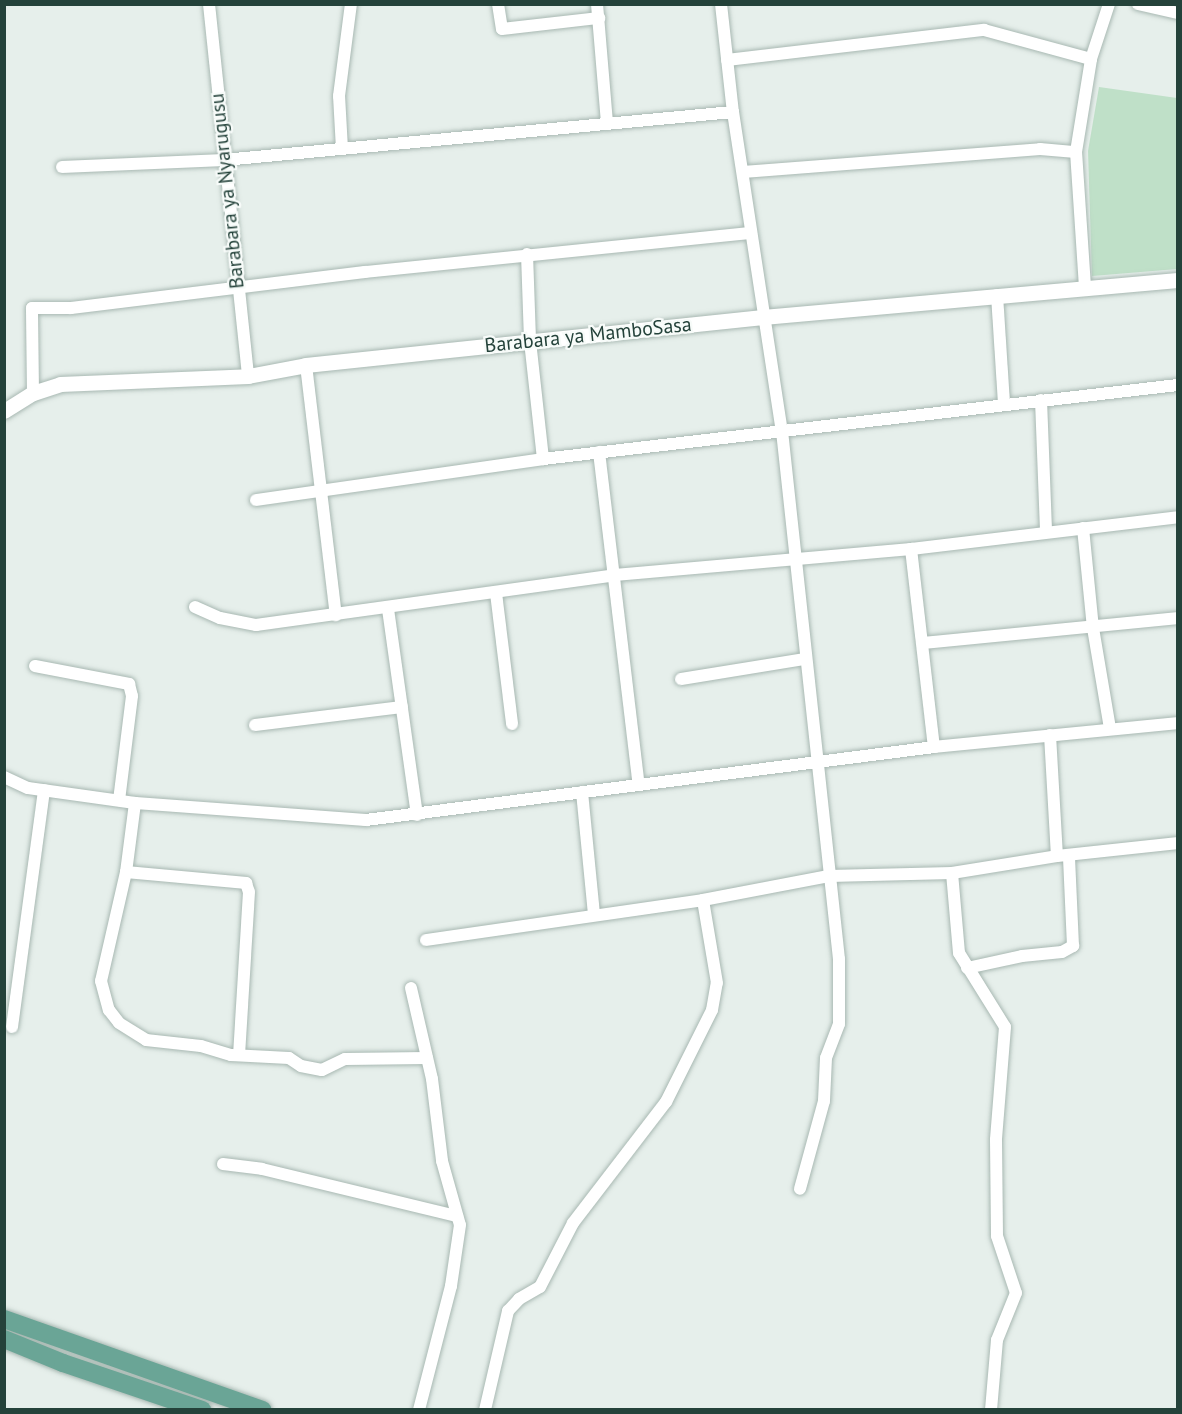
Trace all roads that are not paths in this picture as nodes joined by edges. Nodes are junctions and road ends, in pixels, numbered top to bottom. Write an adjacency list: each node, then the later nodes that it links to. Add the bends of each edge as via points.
1 (209, 4): 16 (street, Barabara ya Nyarugusu)
2 (351, 4): 14 (street, via 339,96)
3 (498, 4): 9 (street, via 502,29)
4 (597, 4): 9 (street)
5 (721, 4): 11 (street)
6 (1110, 4): 10 (street)
7 (1138, 4): 8 (street)
8 (1178, 13)
9 (599, 18): 13 (street)
10 (1091, 59): 11 (street, via 984,30); 15 (street)
11 (727, 60): 12 (street)
12 (733, 112): 13 (street); 18 (street)
13 (607, 122): 14 (street)
14 (342, 149): 16 (street)
15 (1076, 152): 18 (street, via 1040,149); 23 (street)
16 (224, 160): 17 (street); 22 (street, Barabara ya Nyarugusu)
17 (62, 167)
18 (743, 172): 19 (street)
19 (751, 233): 20 (street); 25 (street)
20 (527, 254): 22 (street); 26 (street)
21 (1178, 280): 23 (street, Barabara ya MamboSasa)
22 (236, 286): 28 (street, Barabara ya Nyarugusu); 30 (street, via 71,308 32,308)
23 (1085, 287): 24 (street, Barabara ya MamboSasa)
24 (997, 295): 25 (street, Barabara ya MamboSasa); 32 (street)
25 (762, 316): 26 (street, Barabara ya MamboSasa); 34 (street)
26 (530, 341): 27 (street, Barabara ya MamboSasa); 36 (street)
27 (306, 365): 28 (street, Barabara ya MamboSasa); 37 (street)
28 (248, 376): 30 (street, Barabara ya MamboSasa, via 60,384)
29 (1178, 385): 31 (street)
30 (33, 393): 33 (street, Barabara ya MamboSasa)
31 (1041, 400): 32 (street); 41 (street)
32 (1004, 404): 34 (street)
33 (5, 409)
34 (782, 431): 35 (street); 43 (street)
35 (598, 452): 36 (street); 44 (street)
36 (543, 459): 37 (street)
37 (323, 493): 38 (street); 48 (street)
38 (256, 500)
39 (1178, 517): 40 (street)
40 (1083, 528): 41 (street); 50 (street)
41 (1046, 530): 42 (street)
42 (911, 549): 43 (street); 51 (street)
43 (794, 559): 44 (street); 52 (street)
44 (615, 575): 45 (street); 64 (street)
45 (496, 593): 47 (street); 57 (street)
46 (195, 607): 48 (street, via 220,618 255,625)
47 (388, 609): 48 (street); 55 (street)
48 (336, 615)
49 (1178, 618): 50 (street)
50 (1093, 628): 51 (street); 59 (street)
51 (924, 643): 61 (street)
52 (805, 659): 54 (street); 62 (street)
53 (34, 666): 67 (street, via 129,684 132,696)
54 (681, 679)
55 (402, 706): 58 (street); 69 (street)
56 (1178, 723): 59 (street)
57 (512, 724)
58 (255, 725)
59 (1110, 729): 60 (street)
60 (1050, 735): 61 (street); 71 (street)
61 (934, 747): 62 (street)
62 (816, 764): 64 (street); 74 (street)
63 (4, 777): 65 (street, via 28,788)
64 (639, 785): 66 (street)
65 (44, 790): 67 (street); 80 (street)
66 (582, 792): 69 (street); 76 (street)
67 (119, 800): 68 (street)
68 (135, 803): 69 (street, via 366,820); 72 (street)
69 (417, 815)
70 (1178, 843): 71 (street)
71 (1063, 856): 73 (street); 78 (street, via 1073,946 1062,952)
72 (126, 872): 81 (street, via 101,981 109,1010 128,1031 147,1040); 81 (street, via 246,883 249,892)
73 (952, 873): 74 (street); 78 (street, via 959,953)
74 (829, 876): 75 (street); 84 (street, via 839,959 839,1024 826,1058 824,1101)
75 (703, 900): 76 (street); 91 (street, via 717,983 712,1010 666,1102 573,1223 540,1287 508,1311)
76 (594, 914): 77 (street)
77 (426, 940)
78 (968, 968): 92 (street, via 1005,1027 996,1140 997,1236 1016,1293 997,1340)
79 (411, 988): 82 (street)
80 (12, 1028)
81 (239, 1055): 82 (street, via 289,1058 301,1066 322,1070 345,1059)
82 (427, 1058): 85 (street, via 442,1161)
83 (223, 1164): 85 (street, via 262,1169)
84 (800, 1189)
85 (457, 1216): 90 (street, via 460,1225 451,1286)
86 (4, 1319): 89 (main road)
87 (4, 1338): 88 (main road, via 63,1363)
88 (202, 1410)
89 (262, 1410)
90 (419, 1410)
91 (485, 1410)
92 (992, 1410)

